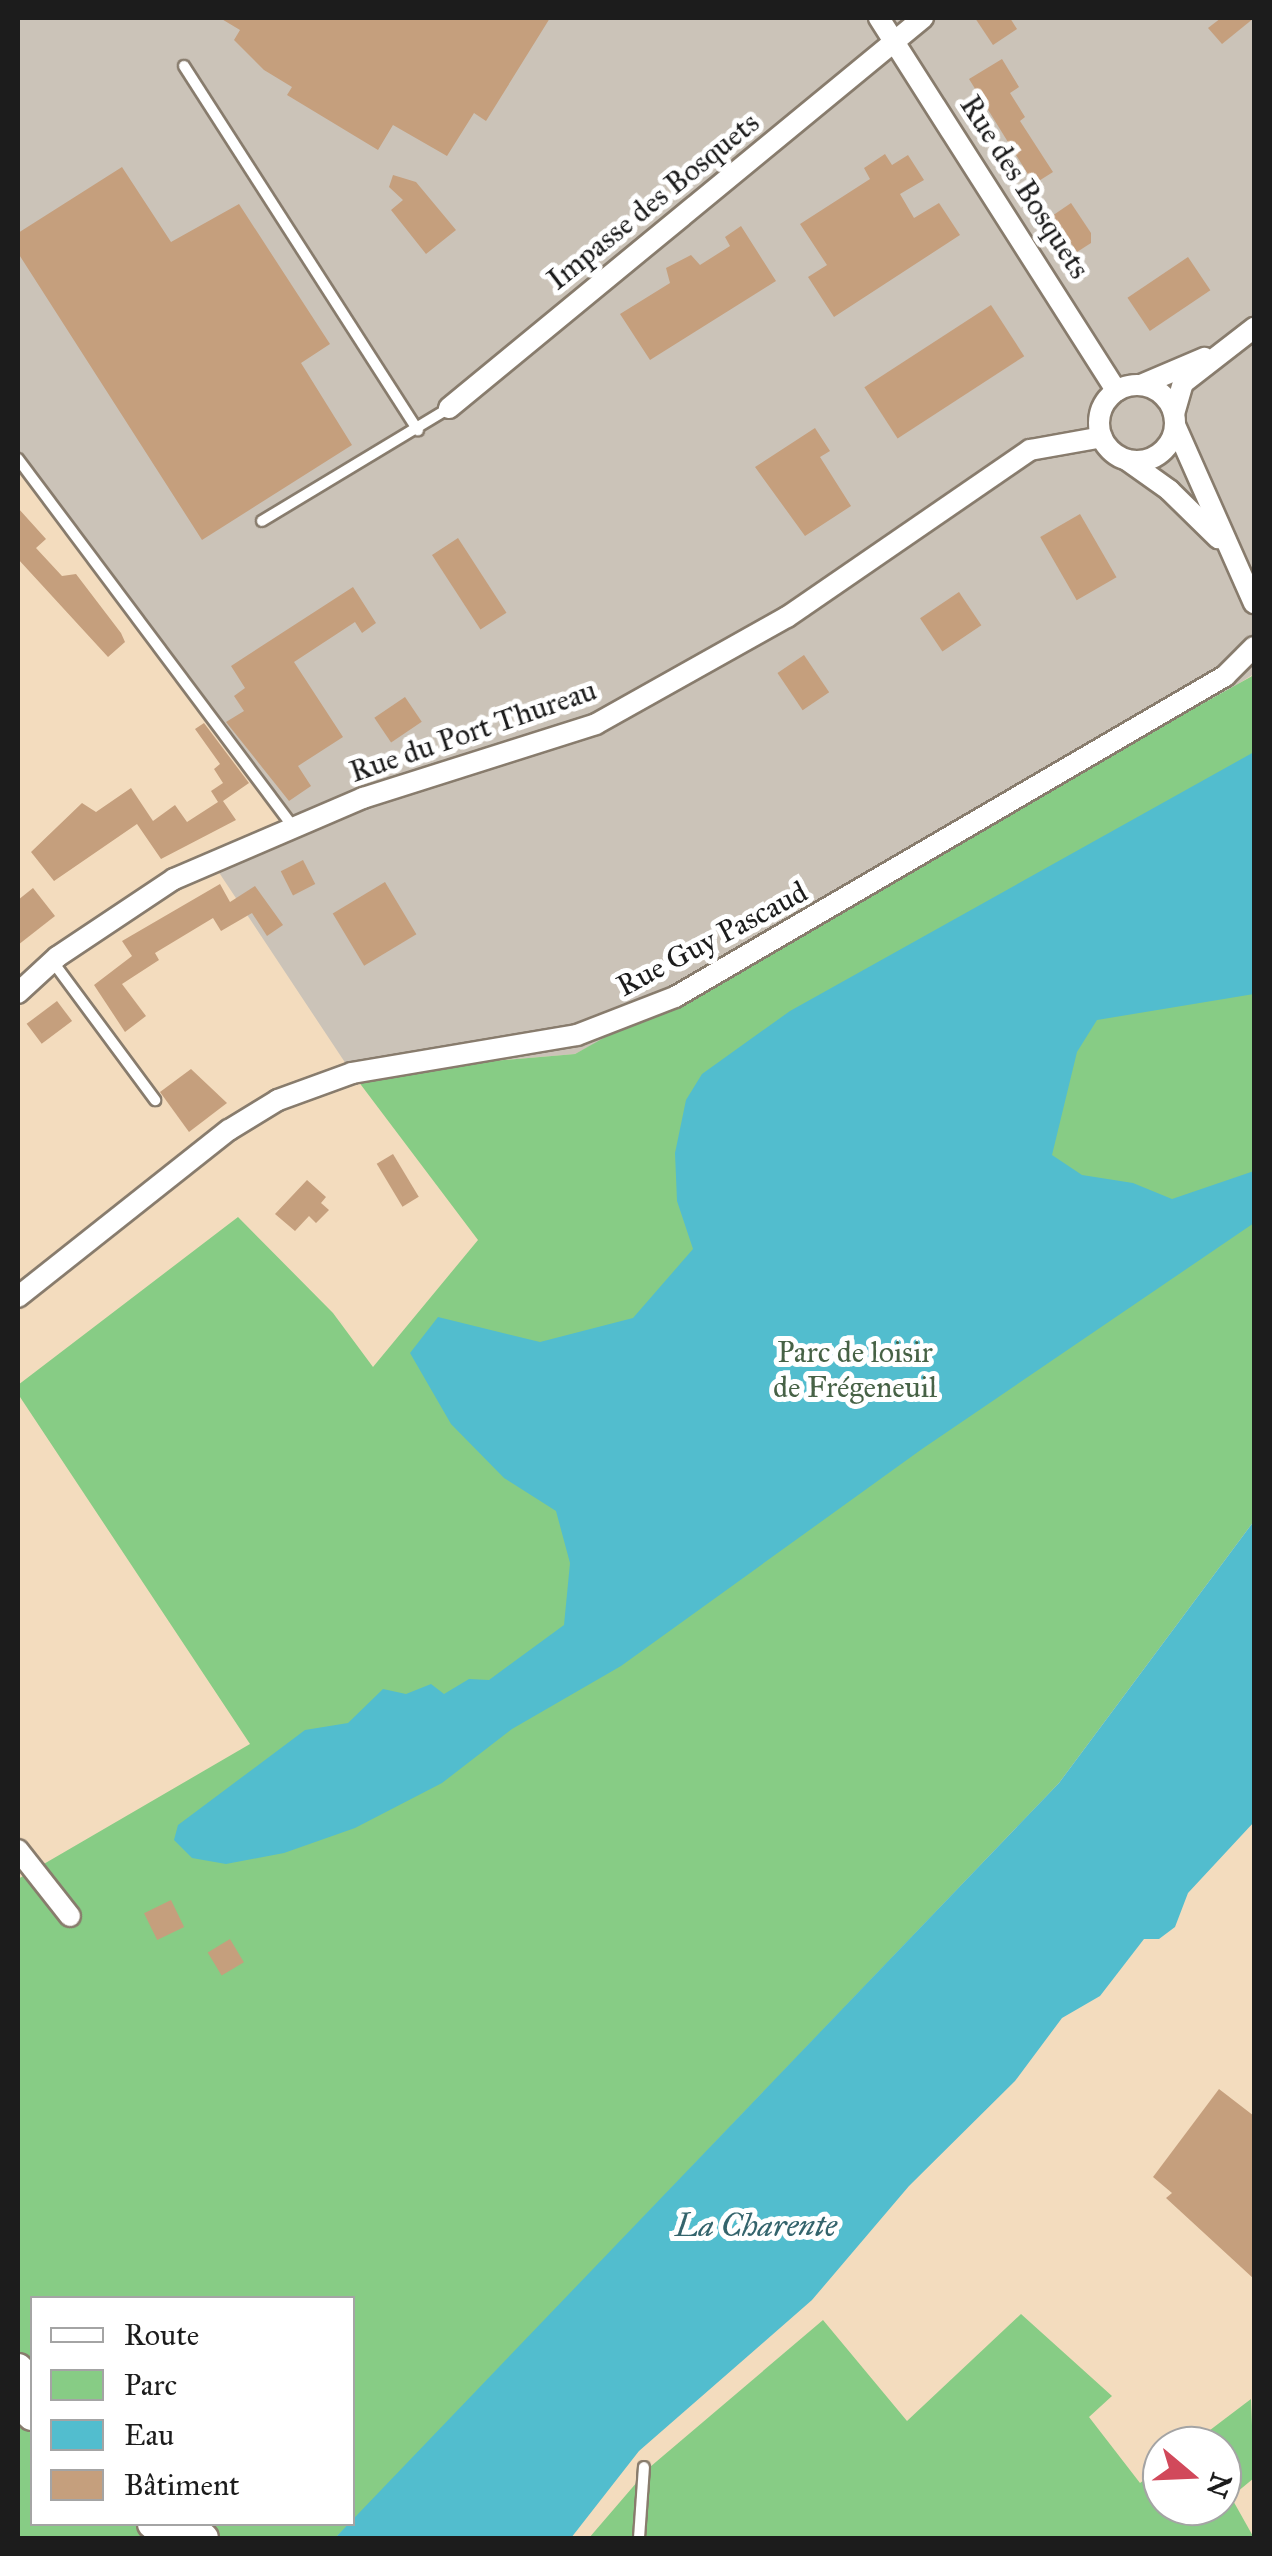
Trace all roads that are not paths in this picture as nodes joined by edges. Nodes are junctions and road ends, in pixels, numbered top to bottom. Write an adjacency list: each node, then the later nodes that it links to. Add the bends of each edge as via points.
1 (879, 18): 3 (street, Rue des Bosquets)
2 (923, 18): 3 (street, Impasse des Bosquets)
3 (895, 41): 8 (street, Rue des Bosquets); 9 (street, Impasse des Bosquets)
4 (184, 66): 11 (lane)
5 (1254, 328): 6 (street)
6 (1211, 356): 7 (street); 10 (street, via 1183,384)
7 (1141, 385): 8 (street); 10 (street, via 1162,395)
8 (1117, 391): 12 (street, via 1100,416)
9 (449, 408): 11 (lane)
10 (1175, 419): 14 (street, via 1160,454); 16 (street)
11 (418, 430): 15 (lane)
12 (1102, 438): 14 (street); 19 (street, Rue du Port Thureau, via 1030,450 786,617 596,724 363,798)
13 (18, 459): 19 (lane)
14 (1127, 460): 16 (street)
15 (262, 522)
16 (1223, 543): 17 (street)
17 (1254, 602)
18 (1254, 647): 23 (street, Rue Guy Pascaud, via 1225,676 675,997 577,1035 352,1073 278,1100 229,1130)
19 (294, 828): 20 (street, Rue du Port Thureau, via 174,878)
20 (52, 961): 21 (street, Rue du Port Thureau); 22 (lane)
21 (18, 993)
22 (155, 1100)
23 (18, 1297)
24 (18, 1850): 25 (street)
25 (70, 1916)
26 (644, 2468): 27 (lane)
27 (640, 2538)

